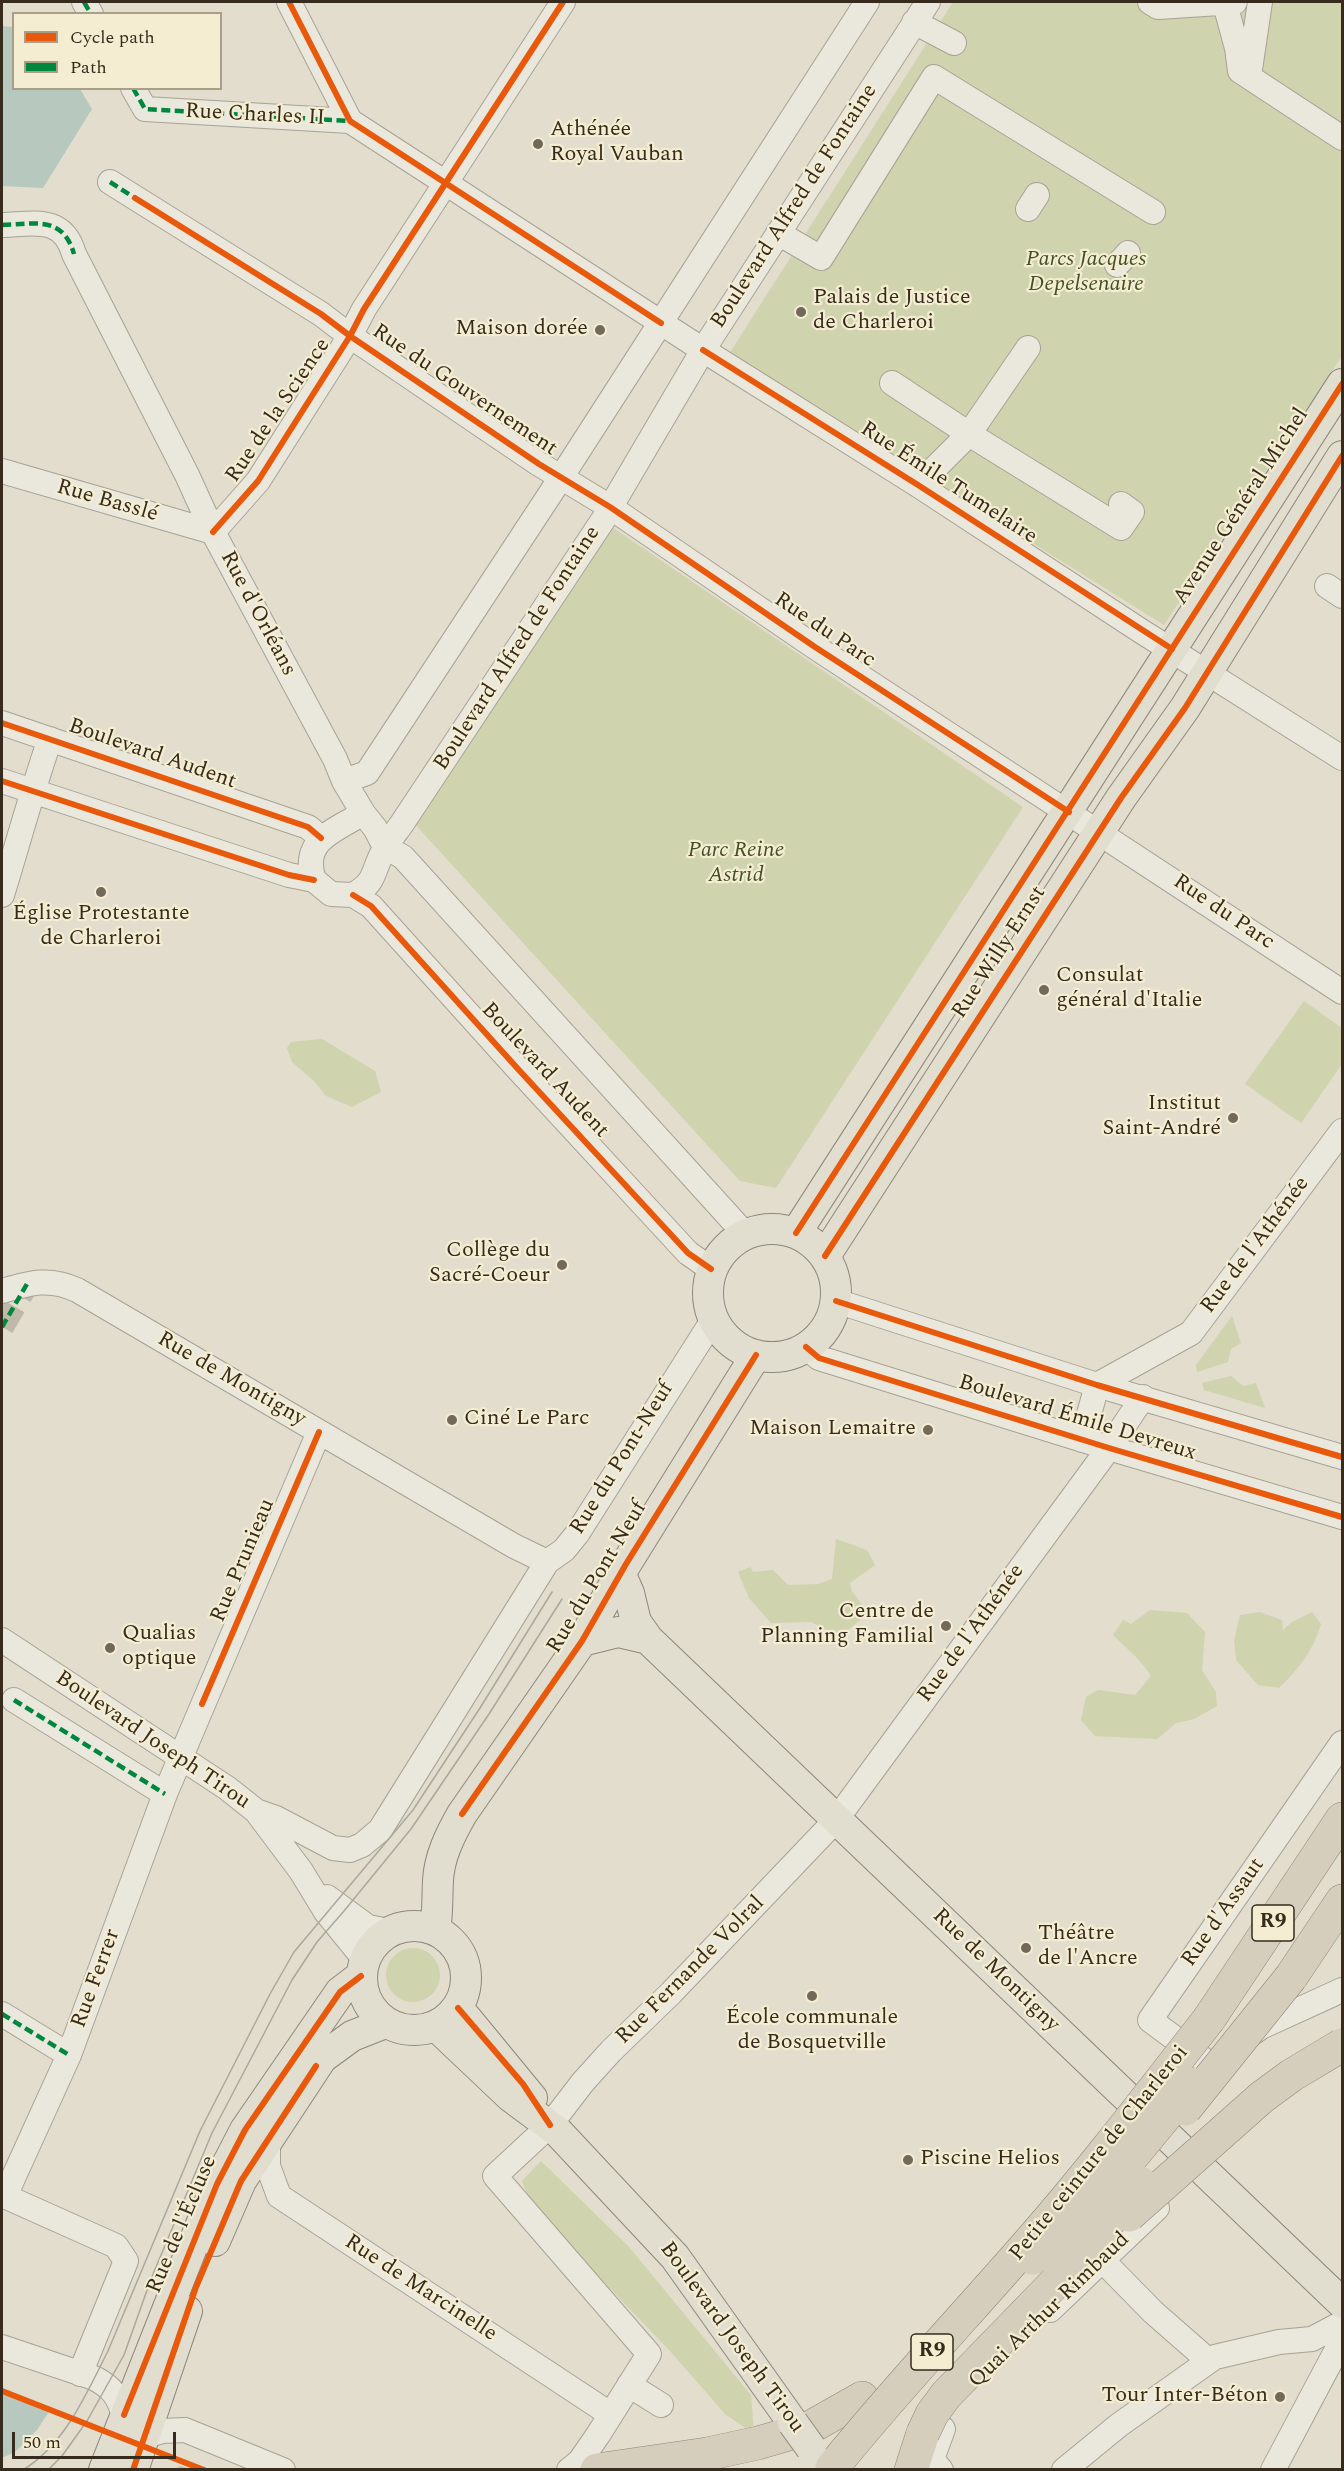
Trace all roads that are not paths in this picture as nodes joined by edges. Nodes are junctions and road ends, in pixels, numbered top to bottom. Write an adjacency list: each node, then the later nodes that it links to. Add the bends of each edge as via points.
1 (289, 2): 12 (street)
2 (563, 2): 15 (street, Rue de la Science)
3 (867, 2): 19 (street)
4 (928, 2): 8 (street, Boulevard Alfred de Fontaine)
5 (1260, 2): 10 (street)
6 (1230, 3): 7 (street); 10 (street, via 1240,71)
7 (1154, 4)
8 (914, 22): 9 (street); 18 (street, Boulevard Alfred de Fontaine)
9 (954, 43)
10 (1249, 76): 13 (street)
11 (135, 90): 12 (street, Rue Charles II, via 145,109)
12 (350, 122): 15 (street, Rue Émile Tumelaire)
13 (1342, 138)
14 (110, 182): 20 (street, Rue du Gouvernement)
15 (446, 185): 19 (street, Rue Émile Tumelaire); 20 (street, Rue de la Science)
16 (1152, 212): 18 (street, via 934,77 821,258)
17 (2, 225): 32 (street, Rue d'Orléans, via 50,224 69,238)
18 (778, 233): 22 (street, Boulevard Alfred de Fontaine)
19 (661, 323): 22 (street, Rue Émile Tumelaire); 28 (street)
20 (350, 336): 28 (street, Rue du Gouvernement); 32 (street, Rue de la Science, via 258,481)
21 (1028, 348): 25 (street)
22 (704, 350): 29 (street, Rue Émile Tumelaire); 31 (street, Boulevard Alfred de Fontaine)
23 (892, 383): 25 (street)
24 (1342, 384): 33 (main road, Avenue Général Michel)
25 (969, 434): 29 (street); 30 (street, via 1121,528 1132,512)
26 (1342, 456): 34 (main road)
27 (2, 471): 32 (street, Rue Basslé)
28 (562, 476): 31 (street, Rue du Parc); 39 (street, via 367,773)
29 (918, 485): 33 (street, Rue Émile Tumelaire)
30 (1121, 504)
31 (610, 507): 41 (street, Rue du Parc, via 815,647); 45 (street, Boulevard Alfred de Fontaine)
32 (213, 532): 39 (street, Rue d'Orléans)
33 (1172, 649): 34 (street, Rue Émile Tumelaire); 41 (main road, Rue Willy Ernst)
34 (1209, 673): 37 (street, Rue Émile Tumelaire); 43 (main road, Rue Willy Ernst)
35 (2, 723): 36 (street, Boulevard Audent)
36 (50, 739): 40 (street); 44 (street, Boulevard Audent, via 308,827)
37 (1342, 758)
38 (2, 781): 40 (street, Boulevard Audent)
39 (344, 781): 42 (street, Rue d'Orléans)
40 (32, 791): 46 (street, Boulevard Audent); 48 (street)
41 (1069, 812): 43 (street, Rue du Parc); 51 (main road, Rue Willy Ernst)
42 (363, 813): 44 (street); 45 (street, Boulevard Audent)
43 (1100, 831): 49 (street, Rue du Parc); 53 (main road, Rue Willy Ernst)
44 (321, 838): 46 (street, via 310,858)
45 (385, 847): 47 (street, Boulevard Alfred de Fontaine, via 374,877); 52 (street, Boulevard Audent, via 403,857)
46 (314, 880): 47 (street, Boulevard Audent, via 331,894)
47 (353, 895): 54 (street, Boulevard Audent, via 371,906 688,1253)
48 (2, 896)
49 (1342, 992)
50 (1342, 1131): 60 (street, Rue de l'Athénée, via 1191,1333)
51 (796, 1233): 52 (main road, via 761,1229); 53 (main road)
52 (745, 1234): 54 (main road, via 722,1252)
53 (825, 1256): 56 (main road, via 834,1277)
54 (711, 1269): 57 (main road, via 708,1301)
55 (2, 1291): 62 (street, Rue de Montigny, via 42,1282 62,1283)
56 (836, 1300): 58 (main road, via 831,1318); 60 (street, Boulevard Émile Devreux)
57 (713, 1320): 59 (main road, via 727,1339); 67 (street, Rue du Pont-Neuf, via 578,1534)
58 (806, 1347): 59 (main road, via 779,1356); 63 (street, Boulevard Émile Devreux, via 819,1358)
59 (756, 1355): 68 (main road, Rue du Pont Neuf)
60 (1097, 1385): 61 (street, Boulevard Émile Devreux); 63 (street, Boulevard Émile Devreux)
61 (1143, 1396): 64 (street, Boulevard Émile Devreux); 65 (street, Boulevard Émile Devreux)
62 (319, 1432): 67 (street, Rue de Montigny); 74 (street, Rue Prunieau)
63 (1082, 1440): 64 (street, Boulevard Émile Devreux)
64 (1109, 1448): 66 (street, Boulevard Émile Devreux); 77 (street, Rue de l'Athénée)
65 (1342, 1457)
66 (1342, 1517)
67 (547, 1562): 76 (street, Rue du Pont-Neuf, via 380,1830 350,1850 333,1848)
68 (621, 1575): 69 (main road, Rue de Montigny, via 636,1622); 71 (main road, Rue du Pont Neuf)
69 (648, 1639): 71 (main road, via 618,1632); 77 (main road, Rue de Montigny)
70 (2, 1640): 74 (street, Boulevard Joseph Tirou)
71 (582, 1641): 81 (main road, Rue du Pont Neuf, via 448,1838 438,1880)
72 (14, 1700): 75 (street)
73 (1342, 1743): 90 (street, Rue d'Assaut, via 1150,2020)
74 (180, 1759): 75 (street, Rue Ferrer); 76 (street, Boulevard Joseph Tirou)
75 (165, 1794): 89 (street, Rue Ferrer)
76 (256, 1811): 79 (street, Boulevard Joseph Tirou)
77 (836, 1820): 91 (street, Rue Fernande Volral, via 672,1993 611,2051); 92 (main road, Rue de Montigny)
78 (1340, 1823): 108 (highway, Petite ceinture de Charleroi / R9, bridge, via 1209,2019 1116,2139 877,2414)
79 (310, 1886): 82 (street, Boulevard Joseph Tirou, via 368,1927); 83 (street, Boulevard Joseph Tirou)
80 (1342, 1901): 97 (highway, bridge, via 1291,1977)
81 (435, 1929): 82 (main road, via 416,1925); 86 (main road, via 460,1952 465,1963 466,1989)
82 (389, 1931): 83 (main road, via 376,1942)
83 (363, 1968): 87 (main road, via 364,1993 371,2008); 107 (main road, Rue de l'Écluse, via 340,1992 240,2139 217,2184)
84 (1342, 1990): 90 (street, via 1260,2027)
85 (2, 2014): 89 (street)
86 (447, 2017): 87 (main road, via 414,2031); 91 (main road, Boulevard Joseph Tirou, via 511,2097)
87 (386, 2023): 93 (main road, Rue de l'Écluse, via 352,2036 322,2058)
88 (1342, 2045): 97 (highway, bridge, via 1262,2097 1099,2242)
89 (69, 2055): 95 (street, Rue Ferrer)
90 (1202, 2075): 92 (street); 113 (highway, bridge, via 1072,2229 942,2326 899,2369 862,2398 809,2428 758,2444); 114 (highway, bridge, via 1188,2122 1082,2255 946,2395 932,2414)
91 (550, 2125): 104 (street, via 495,2176 649,2354); 108 (main road, Boulevard Joseph Tirou, bridge, via 675,2257)
92 (1161, 2128): 94 (main road, Rue de Montigny)
93 (268, 2140): 106 (street, Rue de Marcinelle, via 268,2166 279,2196); 107 (main road, Rue de l'Écluse, via 241,2181)
94 (1200, 2167): 96 (street, Quai Arthur Rimbaud); 98 (main road, Rue de Montigny)
95 (4, 2195): 103 (street, Rue de l'Écluse, via 116,2246 126,2261)
96 (1102, 2260): 102 (street, via 1152,2312); 115 (street, Quai Arthur Rimbaud, via 957,2400 932,2459)
97 (1061, 2266): 108 (highway, via 879,2441)
98 (1342, 2303)
99 (1342, 2323): 102 (street, via 1312,2339 1279,2342)
100 (1342, 2340): 117 (street)
101 (2, 2346): 103 (street)
102 (1209, 2361): 116 (street, via 1119,2424)
103 (80, 2374): 107 (street, via 107,2384 118,2397)
104 (629, 2385): 105 (street); 106 (street)
105 (661, 2405)
106 (610, 2414): 112 (street, via 580,2461)
107 (129, 2430): 109 (main road); 110 (main road); 111 (street, via 185,2430)
108 (826, 2465)
109 (104, 2469)
110 (133, 2469)
111 (283, 2469)
112 (568, 2469)
113 (597, 2469)
114 (911, 2469)
115 (941, 2469)
116 (1064, 2469)
117 (1273, 2469)

